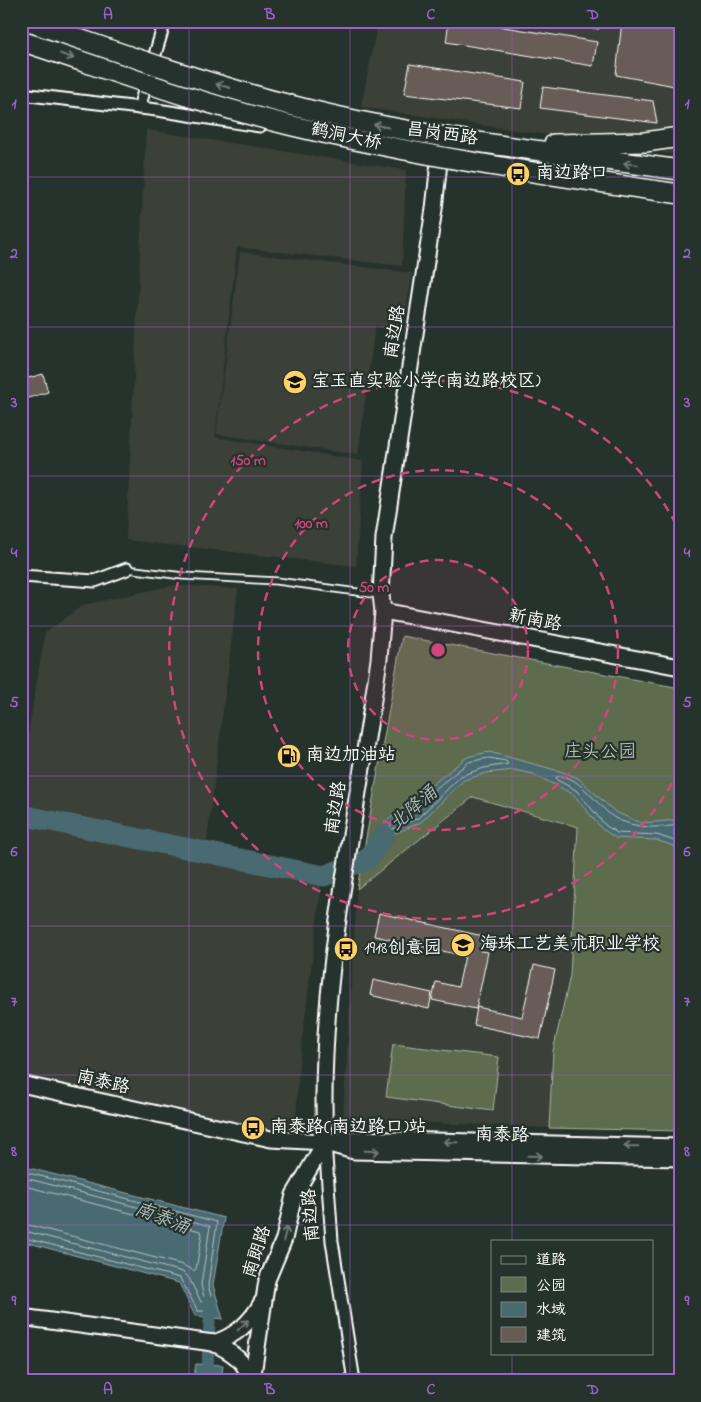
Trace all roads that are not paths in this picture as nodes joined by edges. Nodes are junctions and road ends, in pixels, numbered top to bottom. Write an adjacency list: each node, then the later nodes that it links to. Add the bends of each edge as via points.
1 (27, 21): 7 (main road, 鹤洞大桥, one-way to 1, bridge, via 408,131 290,105 162,67)
2 (166, 21): 5 (street)
3 (21, 41): 11 (main road, 鹤洞大桥, one-way to 11, bridge, via 181,95 306,129 424,154)
4 (21, 94): 5 (street, 昌岗西路)
5 (139, 108): 8 (street, 昌岗西路)
6 (680, 137): 7 (main road, via 645,142)
7 (498, 145): 9 (main road, 鹤洞大桥, one-way to 7)
8 (440, 153): 10 (street, 昌岗西路); 14 (street, 南边路, via 384,538)
9 (680, 170)
10 (680, 190)
11 (680, 194)
12 (127, 569): 13 (street, via 95,581); 14 (lane, via 183,576 277,581)
13 (21, 576)
14 (381, 595): 15 (street, 南边路)
15 (383, 612): 16 (street, 新南路); 18 (street, 南边路, via 375,689 330,982 323,1084)
16 (680, 667)
17 (21, 1084): 18 (street, 南泰路, via 248,1135)
18 (325, 1142): 19 (street, 南泰路, one-way to 18, via 354,1139); 20 (street, 南泰路, one-way to 20, via 354,1151); 21 (street, 南朗路, one-way to 18, via 267,1280 284,1239 291,1203); 25 (street, 南边路, via 332,1241)
19 (680, 1147)
20 (680, 1158)
21 (264, 1297): 23 (street, one-way to 21, via 231,1336 245,1324); 24 (street, 南朗路)
22 (21, 1317): 23 (street)
23 (213, 1343): 24 (street, via 243,1363)
24 (251, 1381)
25 (354, 1381)

